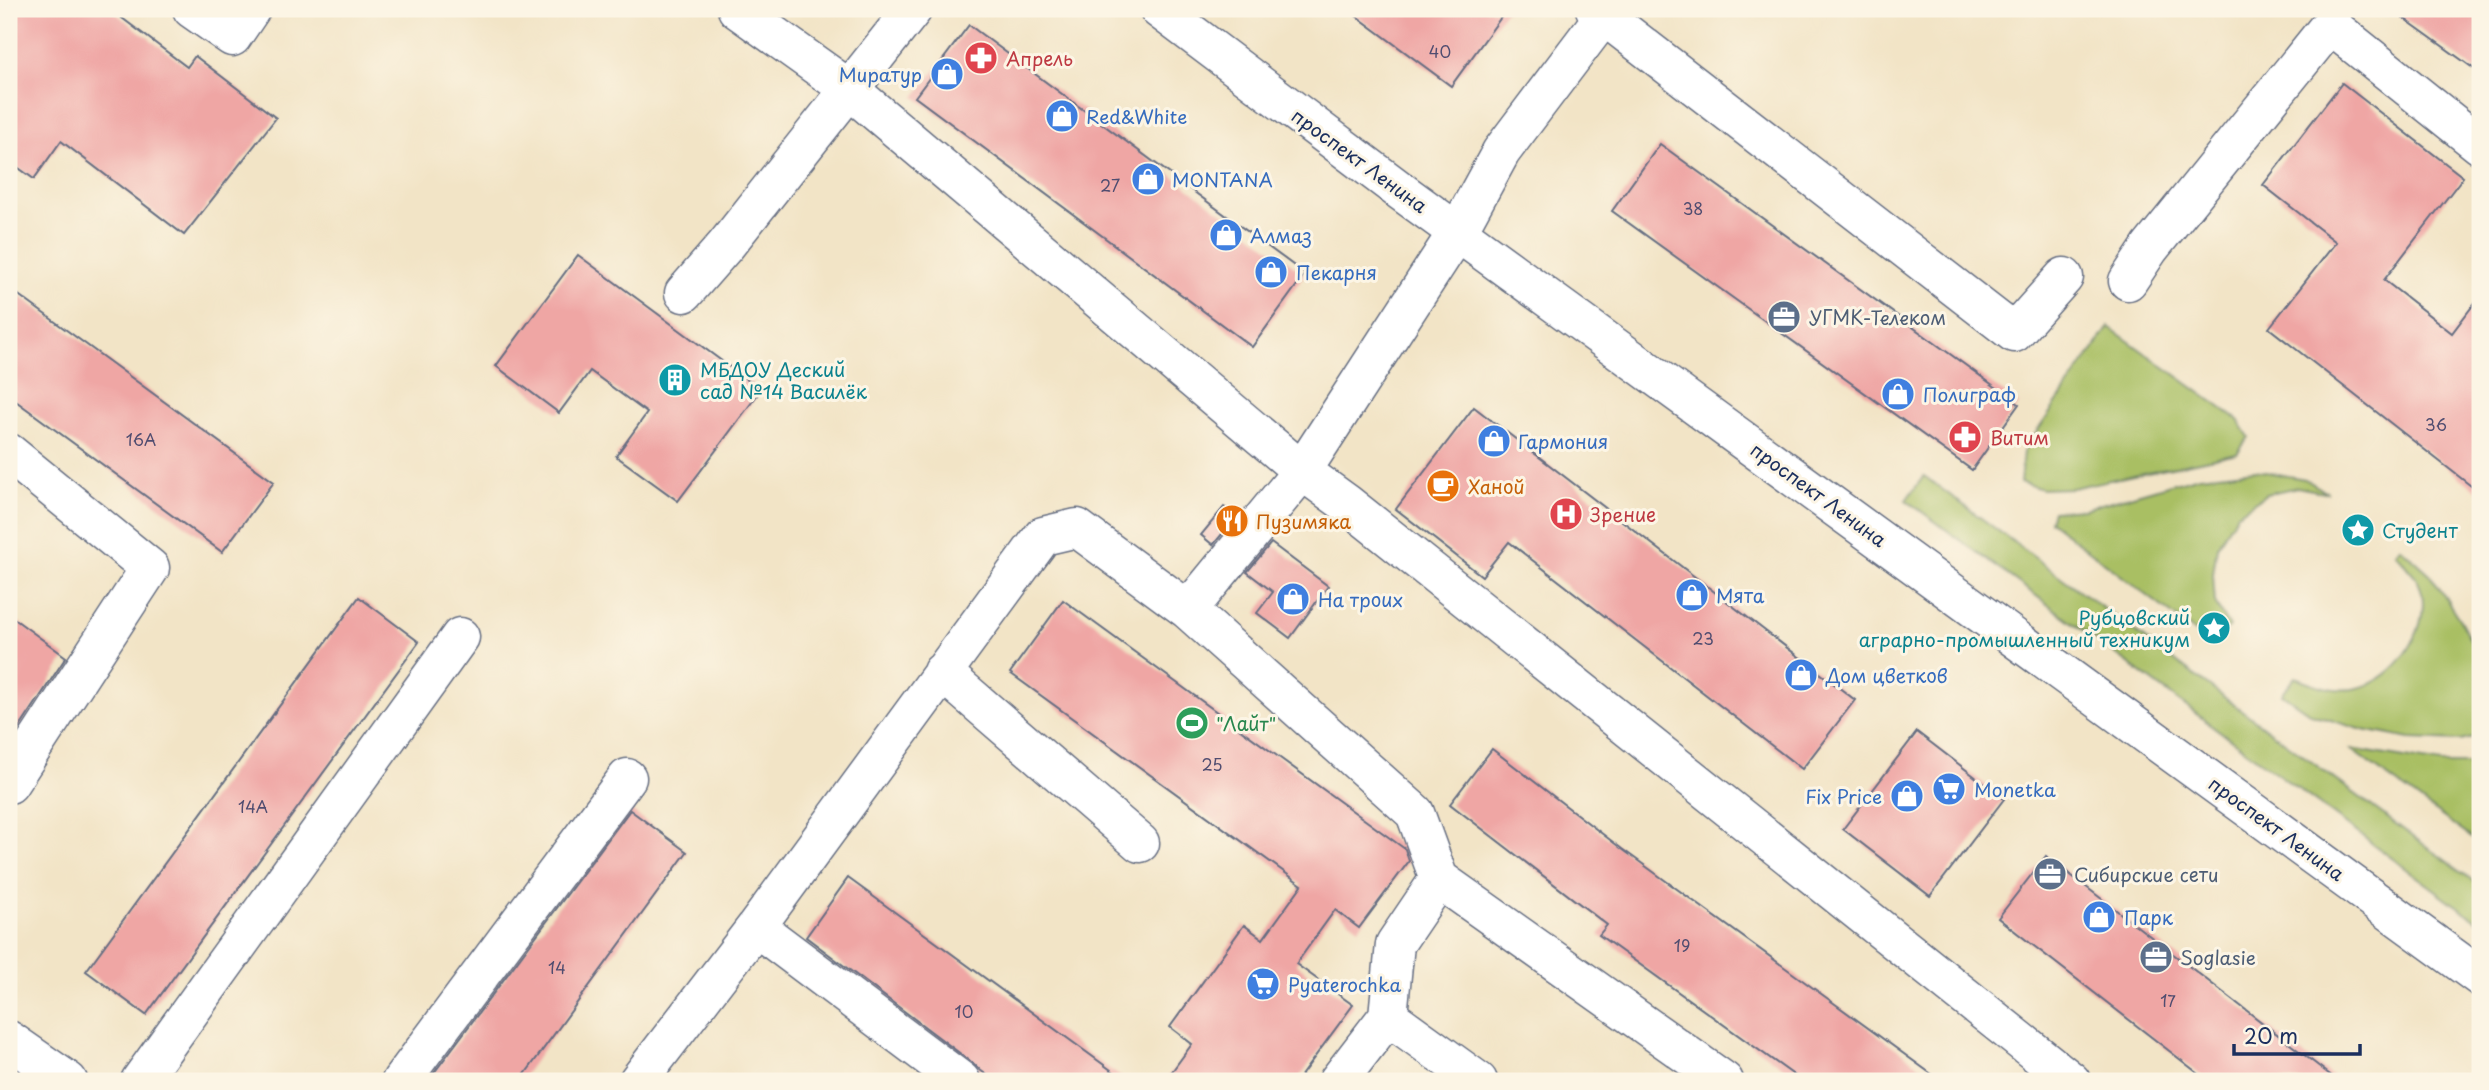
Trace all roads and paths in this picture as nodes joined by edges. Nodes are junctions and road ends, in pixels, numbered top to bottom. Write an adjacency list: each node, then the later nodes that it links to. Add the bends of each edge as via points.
1 (192, 9): 2 (main road, via 232,37)
2 (251, 9)
3 (737, 9): 7 (main road)
4 (913, 9): 7 (main road)
5 (1159, 9): 9 (main road, проспект Ленина)
6 (1603, 11): 9 (main road, via 1501,152); 10 (main road, via 2014,333)
7 (849, 89): 12 (main road); 14 (main road)
8 (2480, 145): 11 (main road, via 2330,25)
9 (1458, 230): 14 (main road); 23 (main road, проспект Ленина)
10 (2064, 277)
11 (2128, 281)
12 (684, 293)
13 (9, 453): 19 (main road, via 149,568)
14 (1302, 471): 15 (main road); 34 (main road)
15 (1188, 610): 17 (main road, via 1077,528 1043,536); 21 (main road, via 1415,813)
16 (460, 637): 27 (main road)
17 (942, 672): 20 (main road); 22 (main road)
18 (627, 778): 28 (main road)
19 (9, 784)
20 (1140, 843)
21 (1439, 879): 24 (main road, via 1395,944); 33 (main road)
22 (756, 927): 29 (main road); 30 (main road)
23 (2480, 977)
24 (1388, 1016): 31 (main road); 32 (main road)
25 (9, 1040): 26 (main road)
26 (68, 1081)
27 (140, 1081)
28 (401, 1081)
29 (638, 1081)
30 (961, 1081)
31 (1338, 1081)
32 (1478, 1081)
33 (1724, 1081)
34 (2071, 1081)

